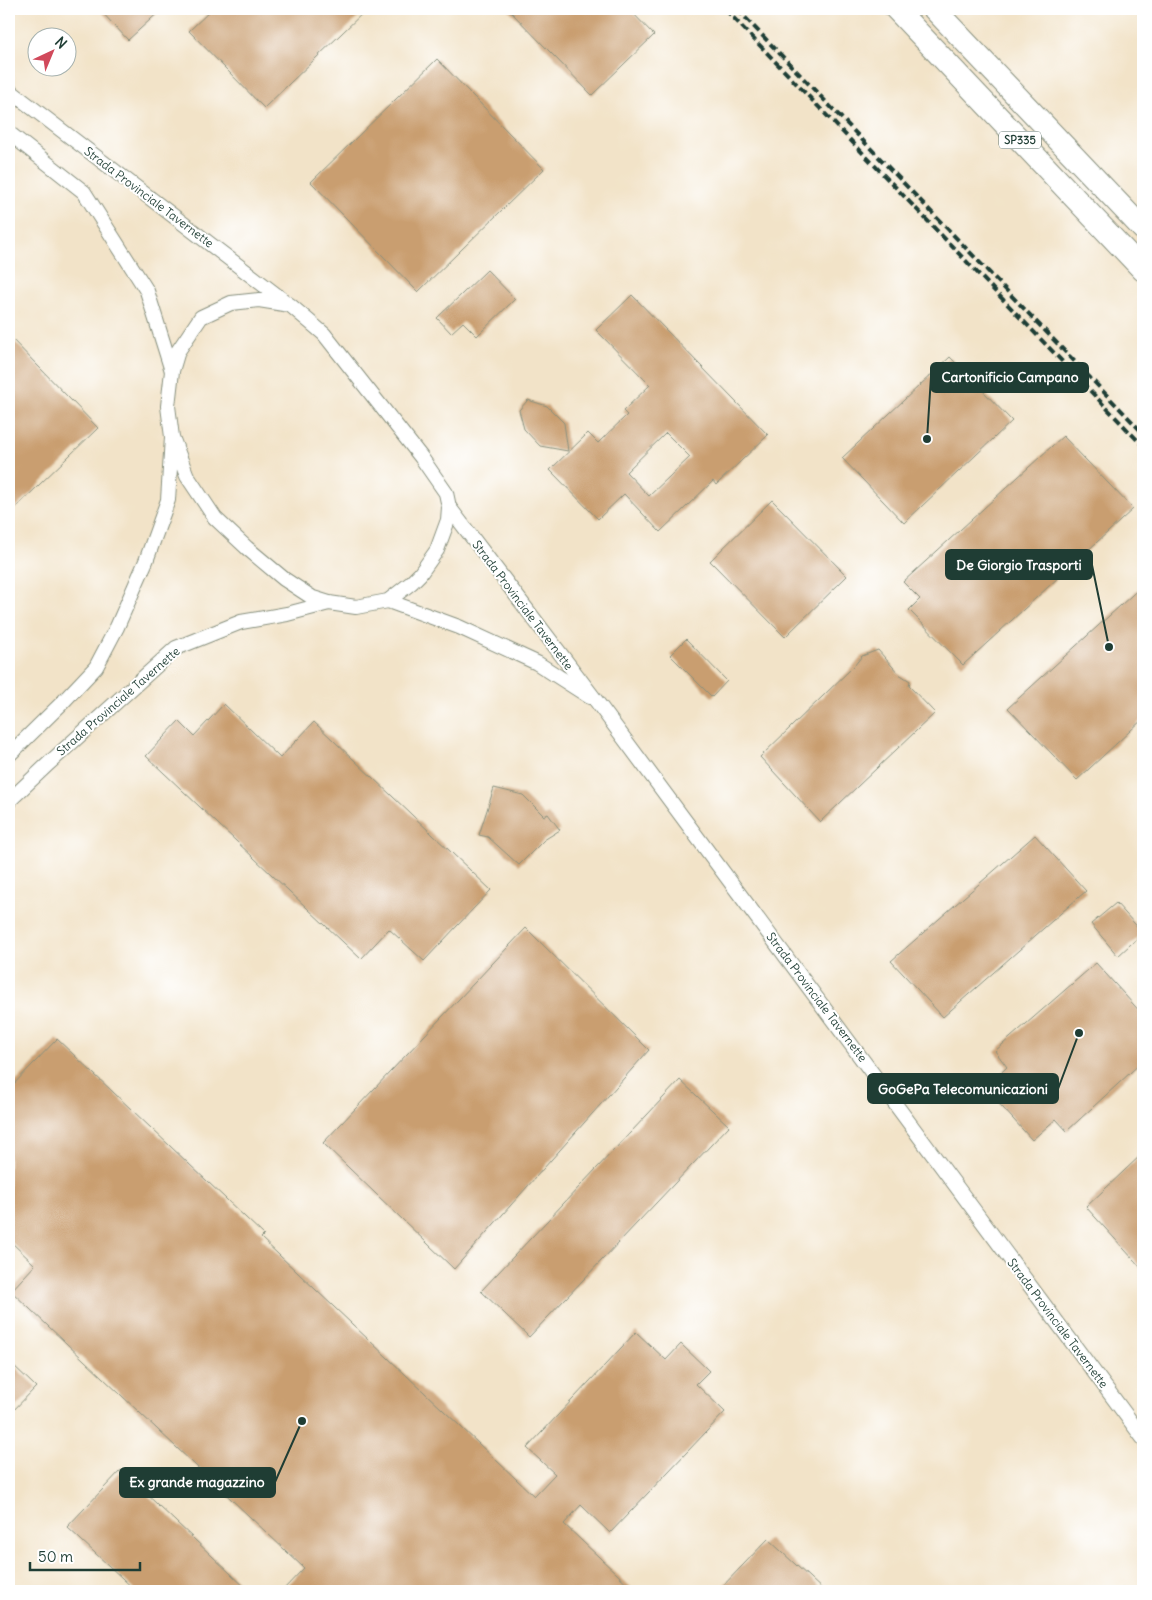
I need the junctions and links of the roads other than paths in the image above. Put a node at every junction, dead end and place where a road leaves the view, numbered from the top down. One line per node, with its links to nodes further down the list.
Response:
1 (896, 9): 6 (highway, SP335)
2 (934, 9): 5 (highway, SP335)
3 (9, 90): 7 (street, Strada Provinciale Tavernette)
4 (9, 133): 8 (street)
5 (1143, 229)
6 (1143, 270)
7 (290, 305): 8 (street); 10 (street, Strada Provinciale Tavernette)
8 (172, 371): 9 (street)
9 (172, 437): 12 (street); 14 (street)
10 (449, 507): 11 (street); 13 (street, Strada Provinciale Tavernette)
11 (388, 602): 12 (street); 13 (street, Strada Provinciale Tavernette)
12 (329, 603): 15 (street, Strada Provinciale Tavernette)
13 (597, 702): 16 (street, Strada Provinciale Tavernette)
14 (9, 755)
15 (9, 801)
16 (1143, 1438)

